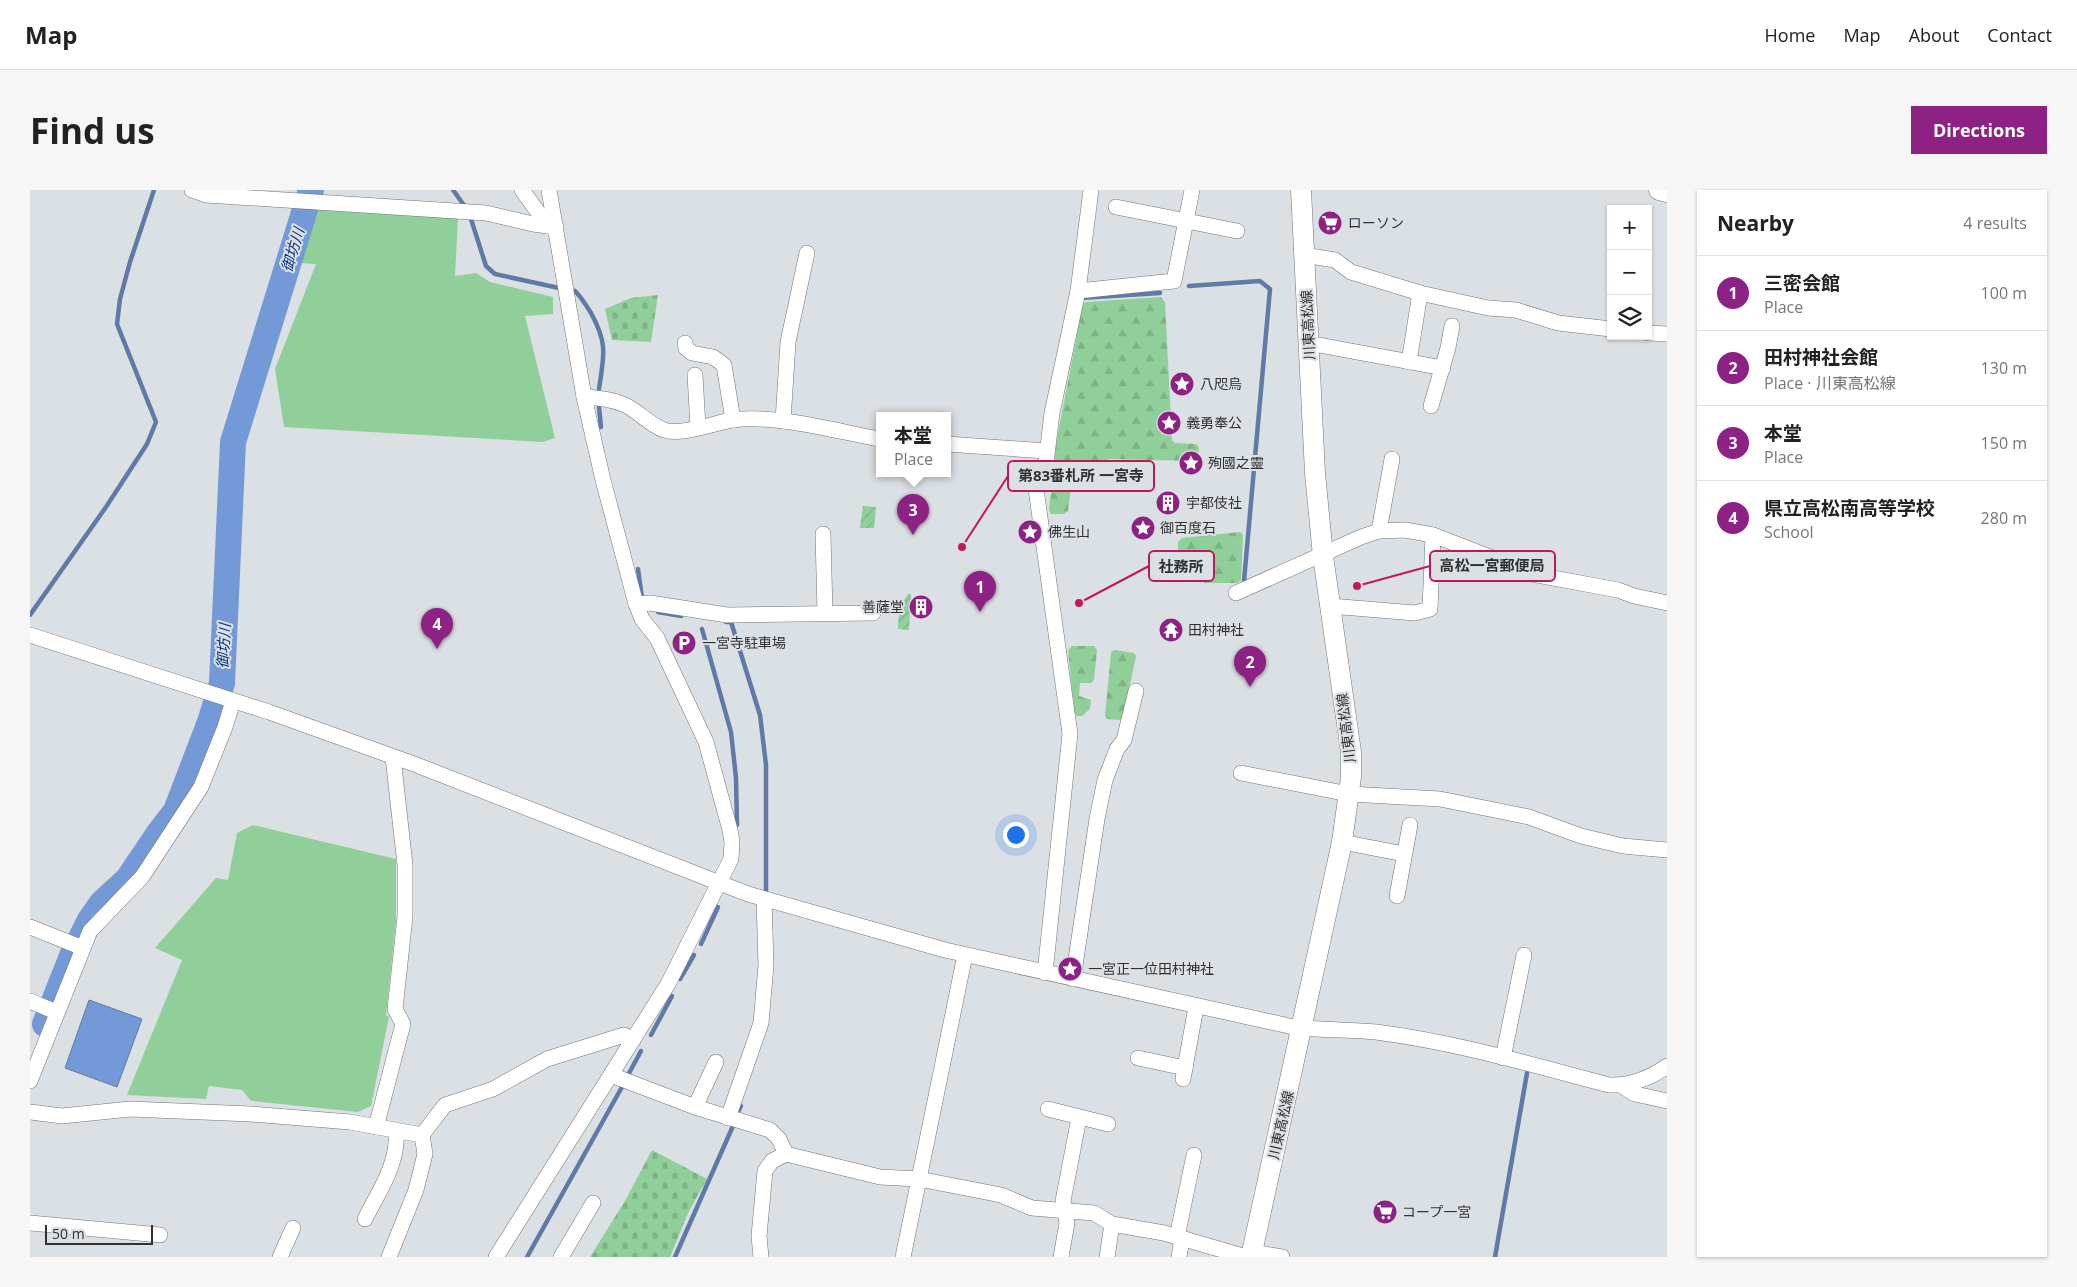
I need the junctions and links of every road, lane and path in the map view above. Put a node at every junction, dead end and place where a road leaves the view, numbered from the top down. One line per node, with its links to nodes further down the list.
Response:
1 (192, 190): 9 (street)
2 (522, 190): 12 (street)
3 (549, 190): 12 (street)
4 (1091, 190): 16 (street)
5 (1192, 190): 11 (street)
6 (1301, 190): 15 (main road, 川東高松線)
7 (1659, 190): 8 (main road)
8 (1667, 192)
9 (241, 194): 12 (street)
10 (1116, 208): 11 (street)
11 (1187, 221): 13 (street); 16 (street)
12 (552, 227): 27 (street)
13 (1237, 231)
14 (806, 253): 30 (street)
15 (1304, 255): 17 (street); 23 (main road, 川東高松線)
16 (1078, 291): 34 (street)
17 (1420, 293): 19 (street); 24 (street)
18 (1452, 326): 25 (street)
19 (1607, 329)
20 (1652, 334): 21 (street)
21 (1667, 334)
22 (685, 343): 29 (street)
23 (1308, 343): 24 (street); 39 (main road, 川東高松線)
24 (1409, 362): 25 (street)
25 (1443, 368): 28 (street)
26 (695, 375): 31 (street)
27 (584, 397): 31 (street); 42 (street)
28 (1431, 406)
29 (733, 420): 30 (street); 31 (street)
30 (783, 421): 32 (street)
31 (698, 427)
32 (876, 438)
33 (951, 444): 34 (street)
34 (1046, 451): 63 (street)
35 (1392, 459): 36 (street)
36 (1378, 531): 38 (street); 39 (street)
37 (823, 534): 44 (street)
38 (1433, 534): 41 (street); 43 (street)
39 (1323, 556): 40 (street); 43 (main road, 川東高松線)
40 (1236, 594)
41 (1667, 603)
42 (636, 604): 44 (street); 56 (street)
43 (1330, 606): 51 (main road, 川東高松線)
44 (825, 613): 45 (street)
45 (873, 613)
46 (30, 635): 48 (street)
47 (1136, 691): 64 (street)
48 (231, 700): 49 (street); 60 (street)
49 (394, 757): 56 (street); 83 (street)
50 (1241, 773): 51 (street)
51 (1349, 794): 53 (main road, 川東高松線); 54 (street)
52 (1410, 826): 55 (street)
53 (1342, 842): 55 (street); 67 (main road, 川東高松線)
54 (1667, 850)
55 (1404, 854): 57 (street)
56 (720, 882): 58 (street); 68 (street)
57 (1397, 896)
58 (764, 898): 61 (street); 80 (street)
59 (30, 926): 60 (street)
60 (82, 948): 66 (street)
61 (965, 954): 63 (street); 88 (street)
62 (1524, 954): 70 (street)
63 (1045, 973): 64 (street)
64 (1073, 979): 65 (street)
65 (1196, 1007): 67 (street); 69 (street)
66 (46, 1008): 74 (street)
67 (1302, 1029): 70 (street); 98 (main road, 川東高松線)
68 (633, 1040): 73 (street); 85 (street)
69 (1138, 1058)
70 (1503, 1058): 75 (street)
71 (716, 1062): 77 (street)
72 (1667, 1066): 75 (street)
73 (610, 1075): 77 (street); 97 (street)
74 (30, 1081)
75 (1622, 1086): 76 (street)
76 (1667, 1102)
77 (695, 1107): 80 (street)
78 (1048, 1110): 81 (street)
79 (30, 1112): 83 (street)
80 (728, 1118): 86 (street)
81 (1079, 1118): 82 (street); 90 (street)
82 (1108, 1124)
83 (376, 1127): 84 (street)
84 (396, 1131): 85 (street); 91 (street)
85 (422, 1135): 100 (street)
86 (786, 1154): 88 (street); 102 (street)
87 (1194, 1155): 96 (street)
88 (919, 1179): 90 (street); 103 (street)
89 (593, 1203): 101 (street)
90 (1065, 1211): 93 (street); 104 (street)
91 (365, 1219)
92 (30, 1223): 95 (street)
93 (1112, 1224): 96 (street); 105 (street)
94 (293, 1228): 99 (street)
95 (160, 1235)
96 (1180, 1238): 98 (street); 106 (street)
97 (502, 1255)
98 (1250, 1255): 107 (street)
99 (280, 1257)
100 (389, 1257)
101 (561, 1257)
102 (761, 1257)
103 (903, 1257)
104 (1062, 1257)
105 (1107, 1257)
106 (1179, 1257)
107 (1282, 1257)

